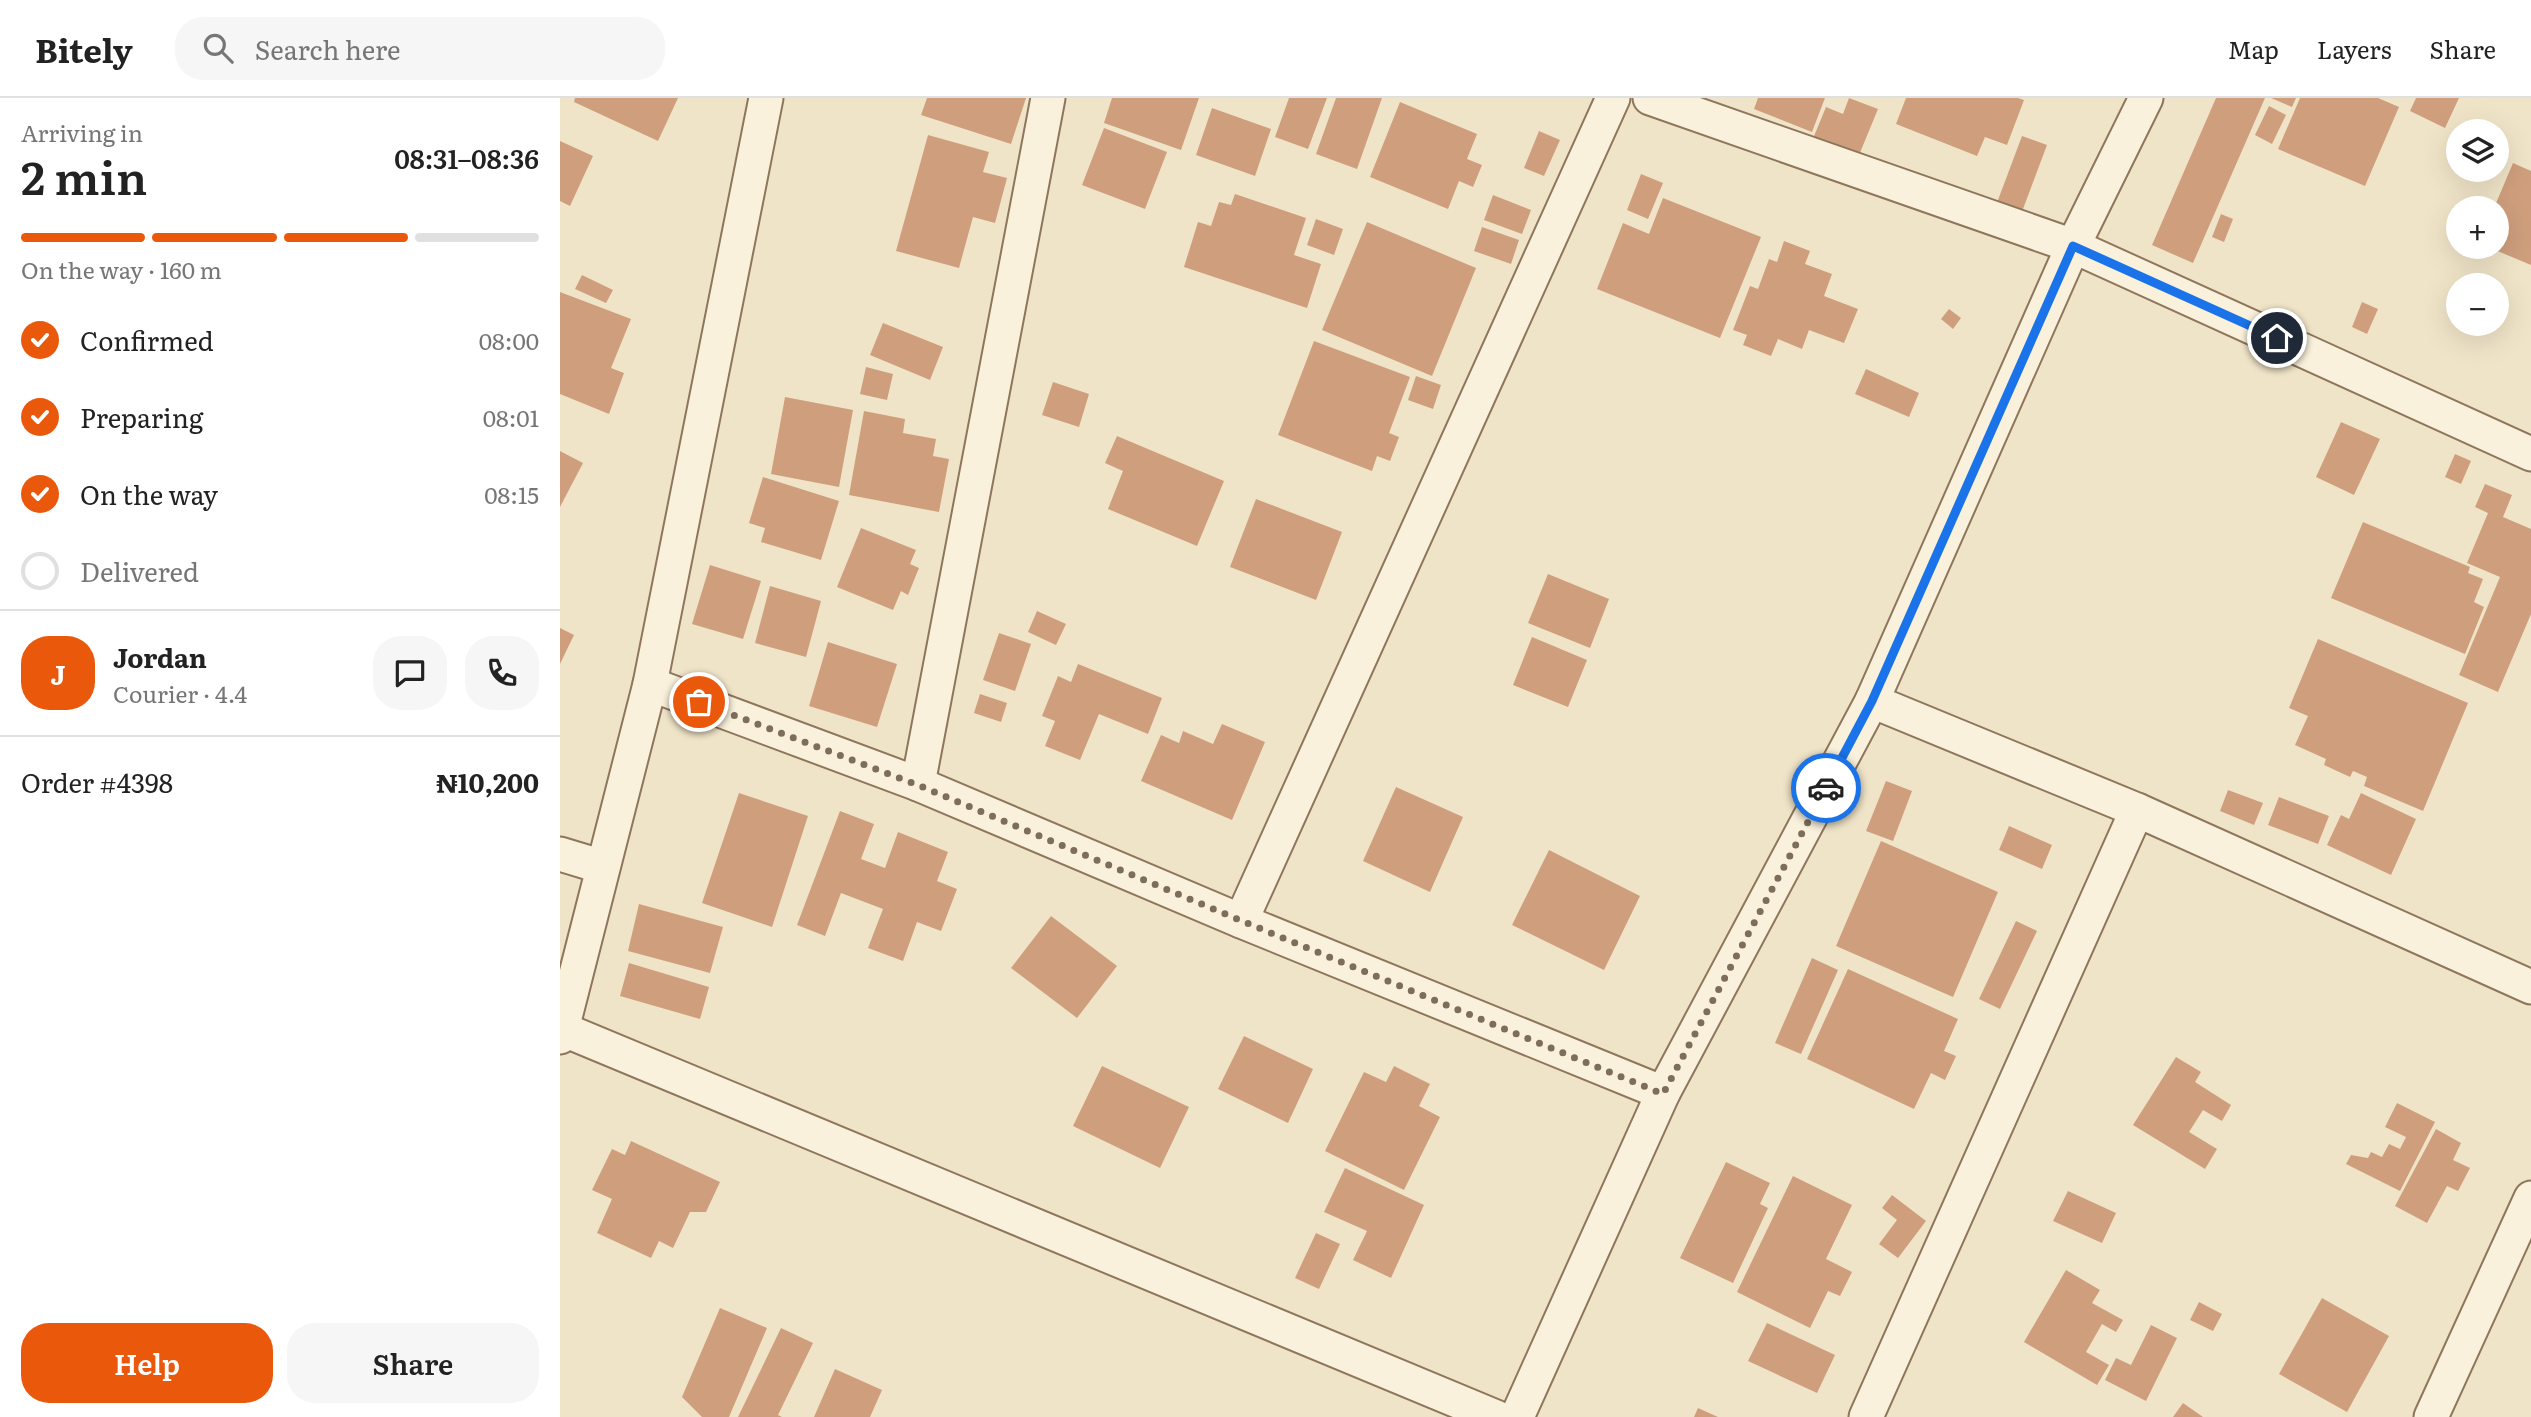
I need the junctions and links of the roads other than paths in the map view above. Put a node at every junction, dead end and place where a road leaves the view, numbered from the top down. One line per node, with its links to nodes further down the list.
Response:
1 (766, 98): 8 (street)
2 (1048, 98): 10 (street)
3 (1613, 98): 14 (street)
4 (1650, 98): 6 (street)
5 (2146, 98): 6 (street)
6 (2073, 246): 7 (street); 9 (street)
7 (2531, 453)
8 (650, 684): 10 (street); 13 (street)
9 (1872, 701): 11 (street); 17 (street)
10 (918, 785): 14 (street)
11 (2137, 810): 15 (street); 21 (street)
12 (560, 854): 13 (street)
13 (603, 867): 16 (street)
14 (1241, 921): 17 (street)
15 (2531, 987)
16 (561, 1033): 19 (street)
17 (1663, 1094): 20 (street)
18 (2531, 1198): 22 (street)
19 (1496, 1417)
20 (1517, 1417)
21 (1866, 1417)
22 (2431, 1417)

